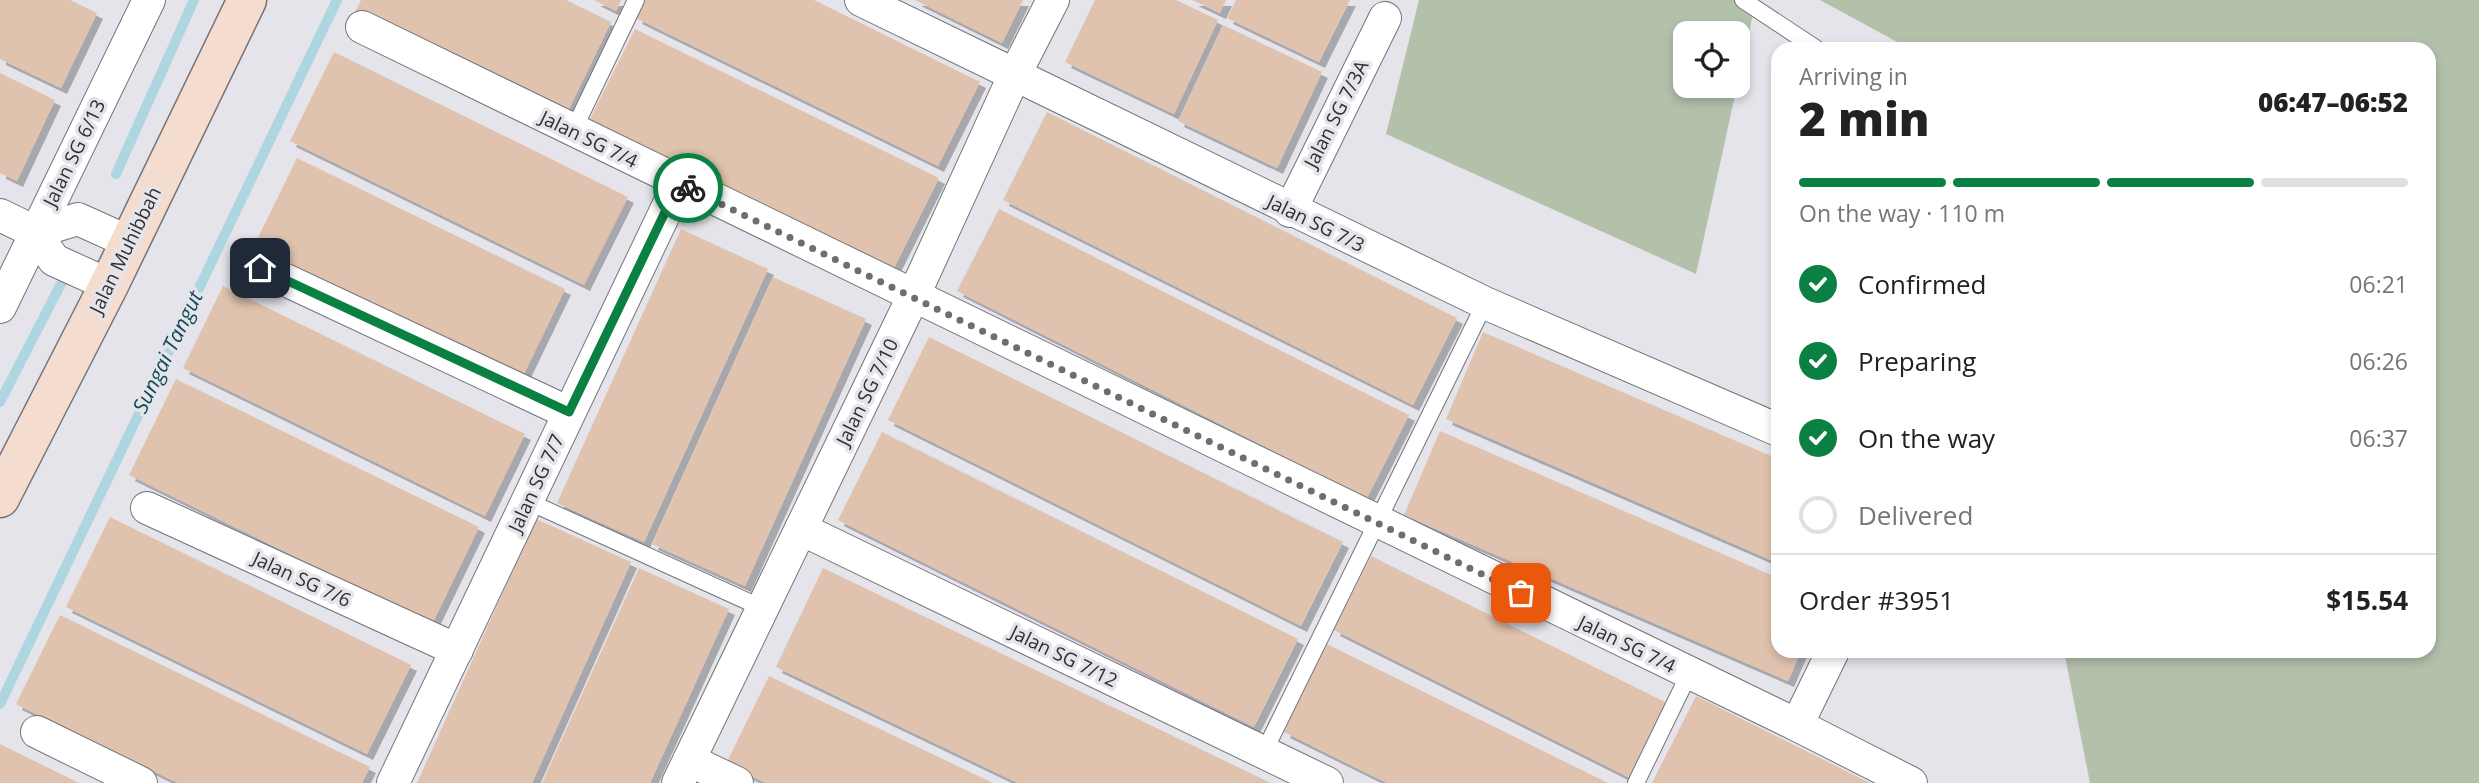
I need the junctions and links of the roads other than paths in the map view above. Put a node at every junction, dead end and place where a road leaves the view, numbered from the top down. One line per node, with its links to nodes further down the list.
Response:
1 (149, 0): 15 (street, Jalan SG 6/13)
2 (247, 0): 16 (street, Jalan Muhibbah)
3 (636, 0): 11 (lane)
4 (861, 0): 10 (street, Jalan SG 7/3)
5 (1052, 0): 10 (street, Jalan SG 7/10)
6 (1743, 0): 9 (lane)
7 (1385, 18): 13 (street, Jalan SG 7/3A)
8 (362, 27): 11 (street, Jalan SG 7/4)
9 (1806, 42)
10 (1015, 74): 13 (street, Jalan SG 7/3); 19 (street, Jalan SG 7/10)
11 (573, 131): 12 (street, Jalan SG 7/4)
12 (679, 183): 19 (street, Jalan SG 7/4); 22 (street, Jalan SG 7/7)
13 (1290, 211): 20 (street, Jalan SG 7/3)
14 (0, 215): 15 (street)
15 (35, 232): 16 (street); 18 (street); 21 (street, Jalan SG 6/13)
16 (129, 242): 18 (street, Jalan Muhibbah)
17 (260, 268): 22 (street)
18 (109, 285): 24 (street, Jalan Muhibbah)
19 (913, 297): 27 (street, Jalan SG 7/4); 28 (street, Jalan SG 7/10)
20 (1485, 303): 23 (street, Jalan SG 7/3); 27 (lane)
21 (0, 307)
22 (569, 412): 25 (street, Jalan SG 7/7)
23 (1771, 427)
24 (0, 498)
25 (527, 501): 29 (lane); 30 (street, Jalan SG 7/7)
26 (147, 508): 30 (street, Jalan SG 7/6)
27 (1378, 523): 32 (street, Jalan SG 7/4); 35 (lane)
28 (802, 529): 29 (street, Jalan SG 7/10); 35 (street, Jalan SG 7/12)
29 (762, 608): 36 (street, Jalan SG 7/10)
30 (457, 650): 38 (street, Jalan SG 7/7)
31 (1830, 658): 33 (street)
32 (1689, 674): 33 (street, Jalan SG 7/4); 41 (lane)
33 (1797, 725): 42 (street, Jalan SG 7/4)
34 (37, 732): 37 (street)
35 (1264, 752): 40 (street, Jalan SG 7/12)
36 (684, 771): 39 (street)
37 (141, 783)
38 (393, 783)
39 (737, 783)
40 (1327, 783)
41 (1636, 783)
42 (1911, 783)

